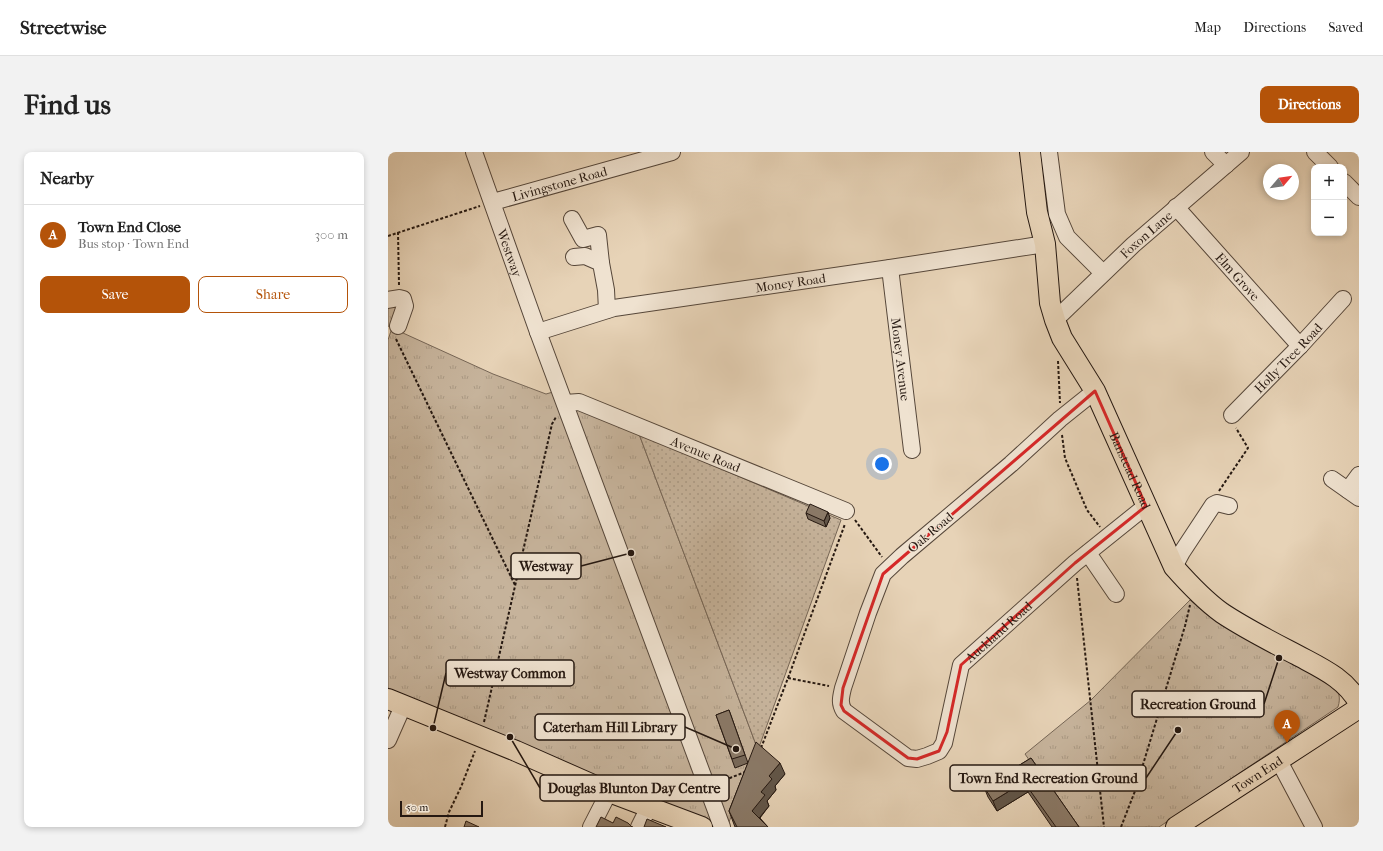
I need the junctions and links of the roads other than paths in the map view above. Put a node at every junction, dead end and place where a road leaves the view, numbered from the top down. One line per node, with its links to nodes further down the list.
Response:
1 (474, 152): 12 (street, Westway)
2 (672, 152): 12 (street, Livingstone Road)
3 (1030, 152): 15 (main road, Banstead Road)
4 (1049, 152): 19 (street)
5 (1213, 152): 9 (street)
6 (1241, 152): 9 (street, Foxon Lane)
7 (1315, 152): 8 (street)
8 (1327, 164)
9 (1226, 165): 13 (street, Foxon Lane)
10 (1347, 185): 11 (street)
11 (1359, 197)
12 (493, 202): 25 (street, Westway)
13 (1176, 207): 19 (street, Foxon Lane); 26 (street, Elm Grove)
14 (572, 219): 17 (street)
15 (1045, 244): 18 (street, Money Road); 23 (main road, Banstead Road)
16 (574, 257): 17 (street)
17 (601, 263): 22 (street)
18 (890, 268): 22 (street, Money Road); 30 (street, Money Avenue)
19 (1103, 274): 23 (street, Foxon Lane)
20 (400, 298): 24 (street)
21 (1344, 299): 26 (street, Holly Tree Road)
22 (607, 310): 25 (street, Money Road)
23 (1055, 320): 27 (main road, Banstead Road)
24 (397, 332)
25 (538, 332): 28 (street, Westway)
26 (1300, 346): 29 (street, Holly Tree Road)
27 (1096, 391): 34 (main road, Banstead Road); 43 (street, Oak Road)
28 (565, 403): 36 (street, Avenue Road); 51 (street, Westway)
29 (1232, 414)
30 (912, 450)
31 (1359, 475): 33 (street)
32 (1332, 479): 33 (street)
33 (1354, 494)
34 (1146, 506): 37 (street, Auckland Road); 38 (main road, Banstead Road)
35 (1229, 506): 38 (street)
36 (848, 512)
37 (1088, 552): 39 (street); 43 (street, Auckland Road)
38 (1174, 567): 41 (main road, Banstead Road)
39 (1116, 594)
40 (396, 702): 44 (street); 46 (main road)
41 (1359, 703)
42 (1359, 708): 45 (main road, Town End)
43 (852, 717)
44 (388, 740)
45 (1278, 760): 52 (main road, Town End); 53 (street)
46 (609, 792): 47 (main road); 48 (street)
47 (649, 807): 49 (street); 50 (main road)
48 (592, 827)
49 (639, 827)
50 (702, 827)
51 (722, 827)
52 (1176, 827)
53 (1314, 827)

